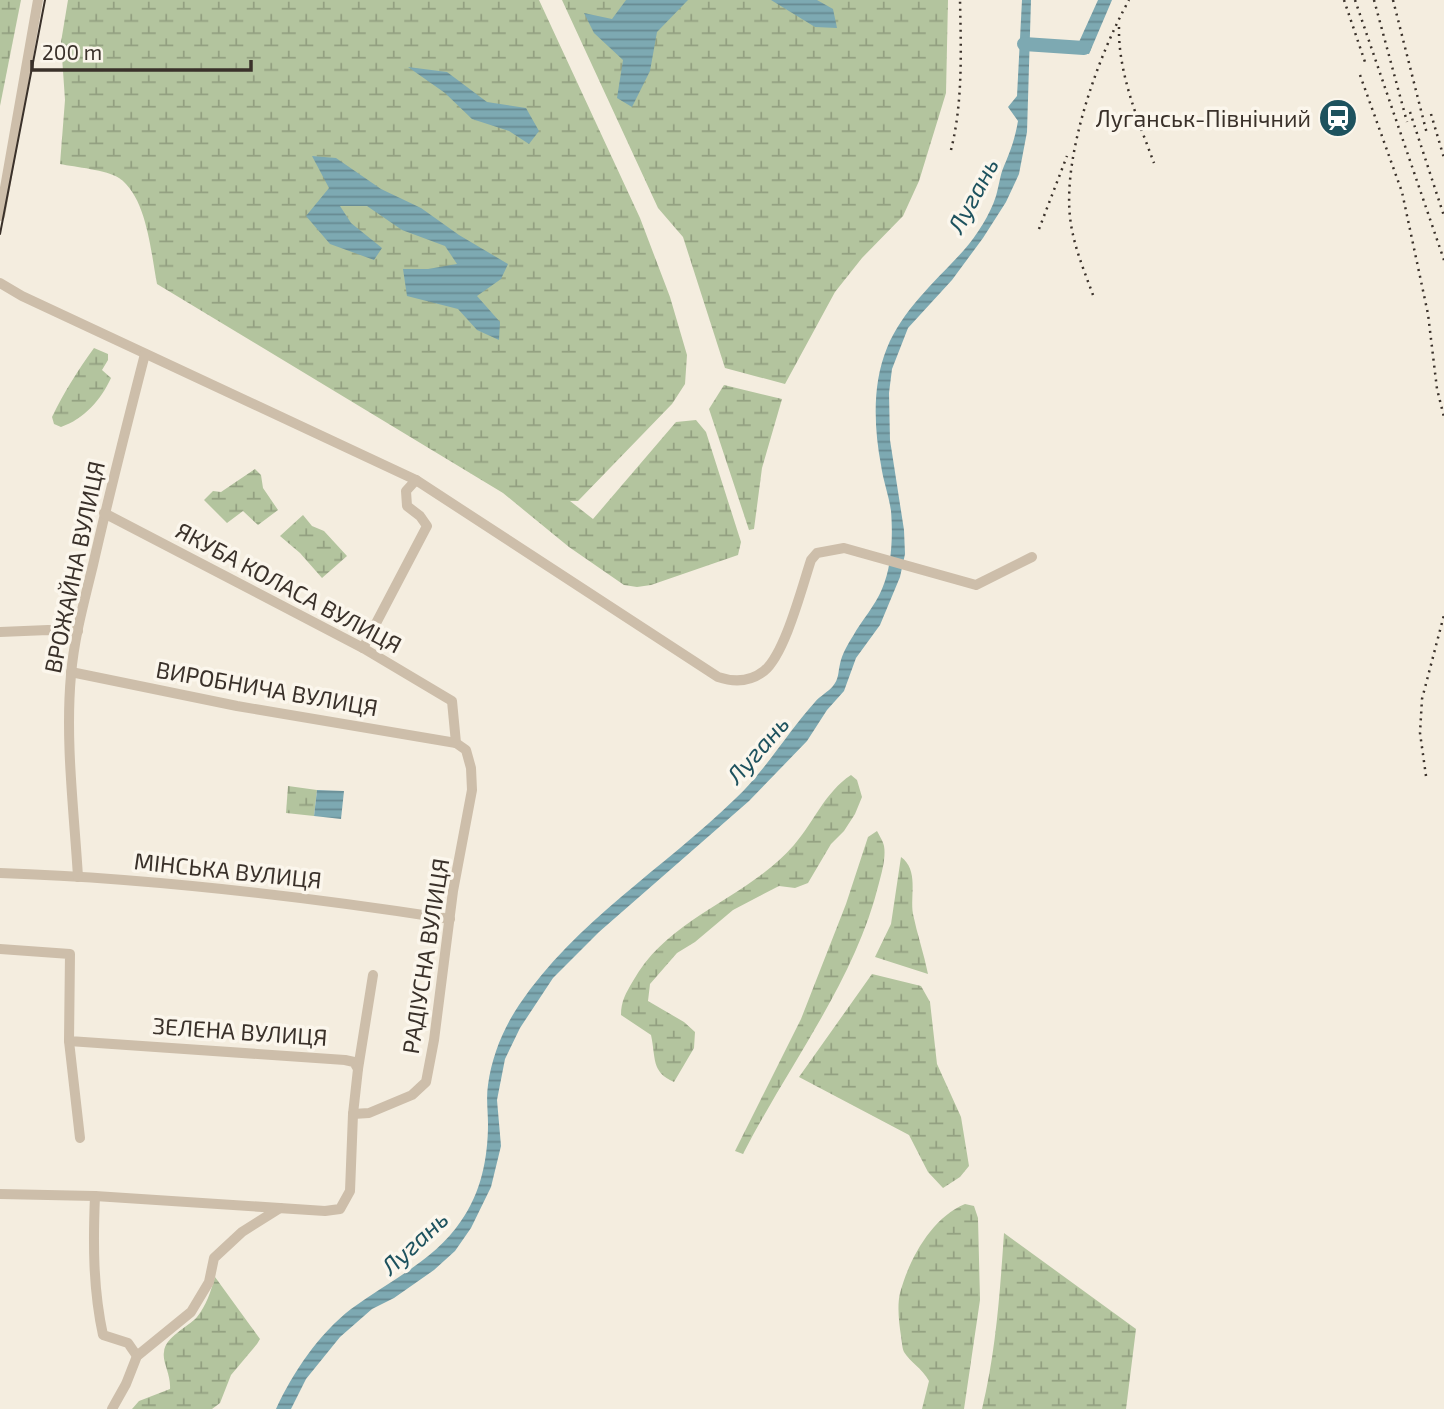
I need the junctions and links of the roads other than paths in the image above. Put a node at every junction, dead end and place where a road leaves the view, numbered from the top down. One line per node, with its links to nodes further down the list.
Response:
1 (38, 0): 2 (street)
2 (0, 216)
3 (0, 284): 4 (street)
4 (145, 354): 5 (street); 6 (street, ВРОЖАЙНА ВУЛИЦЯ)
5 (416, 480): 7 (street); 10 (street)
6 (104, 513): 8 (street, ВРОЖАЙНА ВУЛИЦЯ); 10 (street, ЯКУБА КОЛАСА ВУЛИЦЯ)
7 (1032, 556)
8 (78, 631): 9 (street); 11 (street, ВРОЖАЙНА ВУЛИЦЯ)
9 (0, 632)
10 (363, 648): 12 (street, ЯКУБА КОЛАСА ВУЛИЦЯ)
11 (71, 672): 13 (street, ВИРОБНИЧА ВУЛИЦЯ); 15 (street, ВРОЖАЙНА ВУЛИЦЯ)
12 (452, 701): 13 (street, РАДІУСНА ВУЛИЦЯ)
13 (456, 743): 16 (street, РАДІУСНА ВУЛИЦЯ)
14 (0, 873): 15 (street, МІНСЬКА ВУЛИЦЯ)
15 (78, 877): 16 (street, МІНСЬКА ВУЛИЦЯ)
16 (450, 919): 21 (street, РАДІУСНА ВУЛИЦЯ)
17 (0, 949): 19 (street)
18 (373, 975): 20 (street)
19 (69, 1041): 20 (street, ЗЕЛЕНА ВУЛИЦЯ); 22 (street)
20 (358, 1069): 21 (street)
21 (353, 1114): 25 (street)
22 (80, 1138)
23 (0, 1194): 24 (street)
24 (95, 1196): 25 (street); 26 (street)
25 (280, 1208): 26 (street)
26 (137, 1356): 27 (street)
27 (112, 1409)

